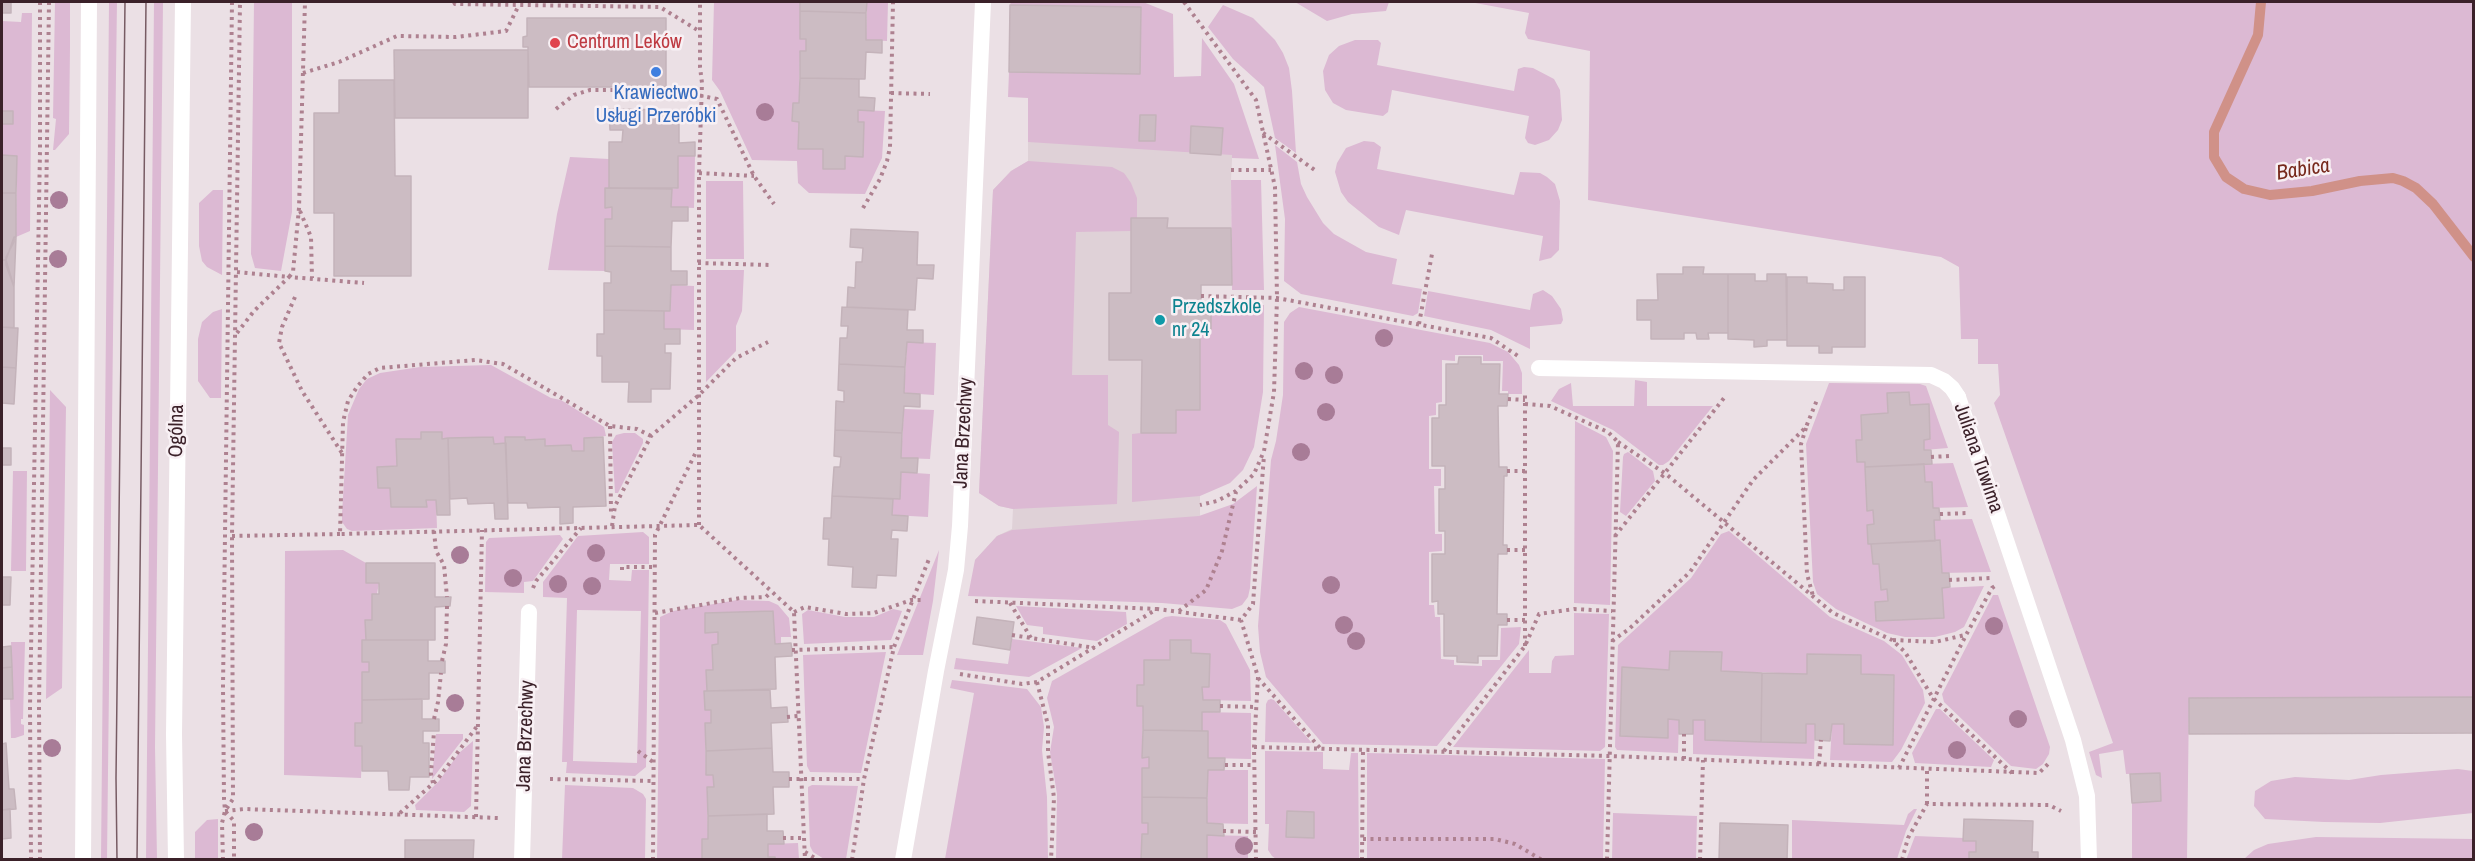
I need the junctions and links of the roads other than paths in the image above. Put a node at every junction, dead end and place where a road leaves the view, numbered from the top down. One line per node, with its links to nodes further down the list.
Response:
1 (89, 2): 6 (street)
2 (183, 2): 7 (street, Ogólna)
3 (984, 2): 9 (street, Jana Brzechwy)
4 (1532, 364): 10 (street, Juliana Tuwima)
5 (529, 612): 8 (street, Jana Brzechwy)
6 (82, 860)
7 (176, 860)
8 (522, 860)
9 (903, 860)
10 (2089, 860)

